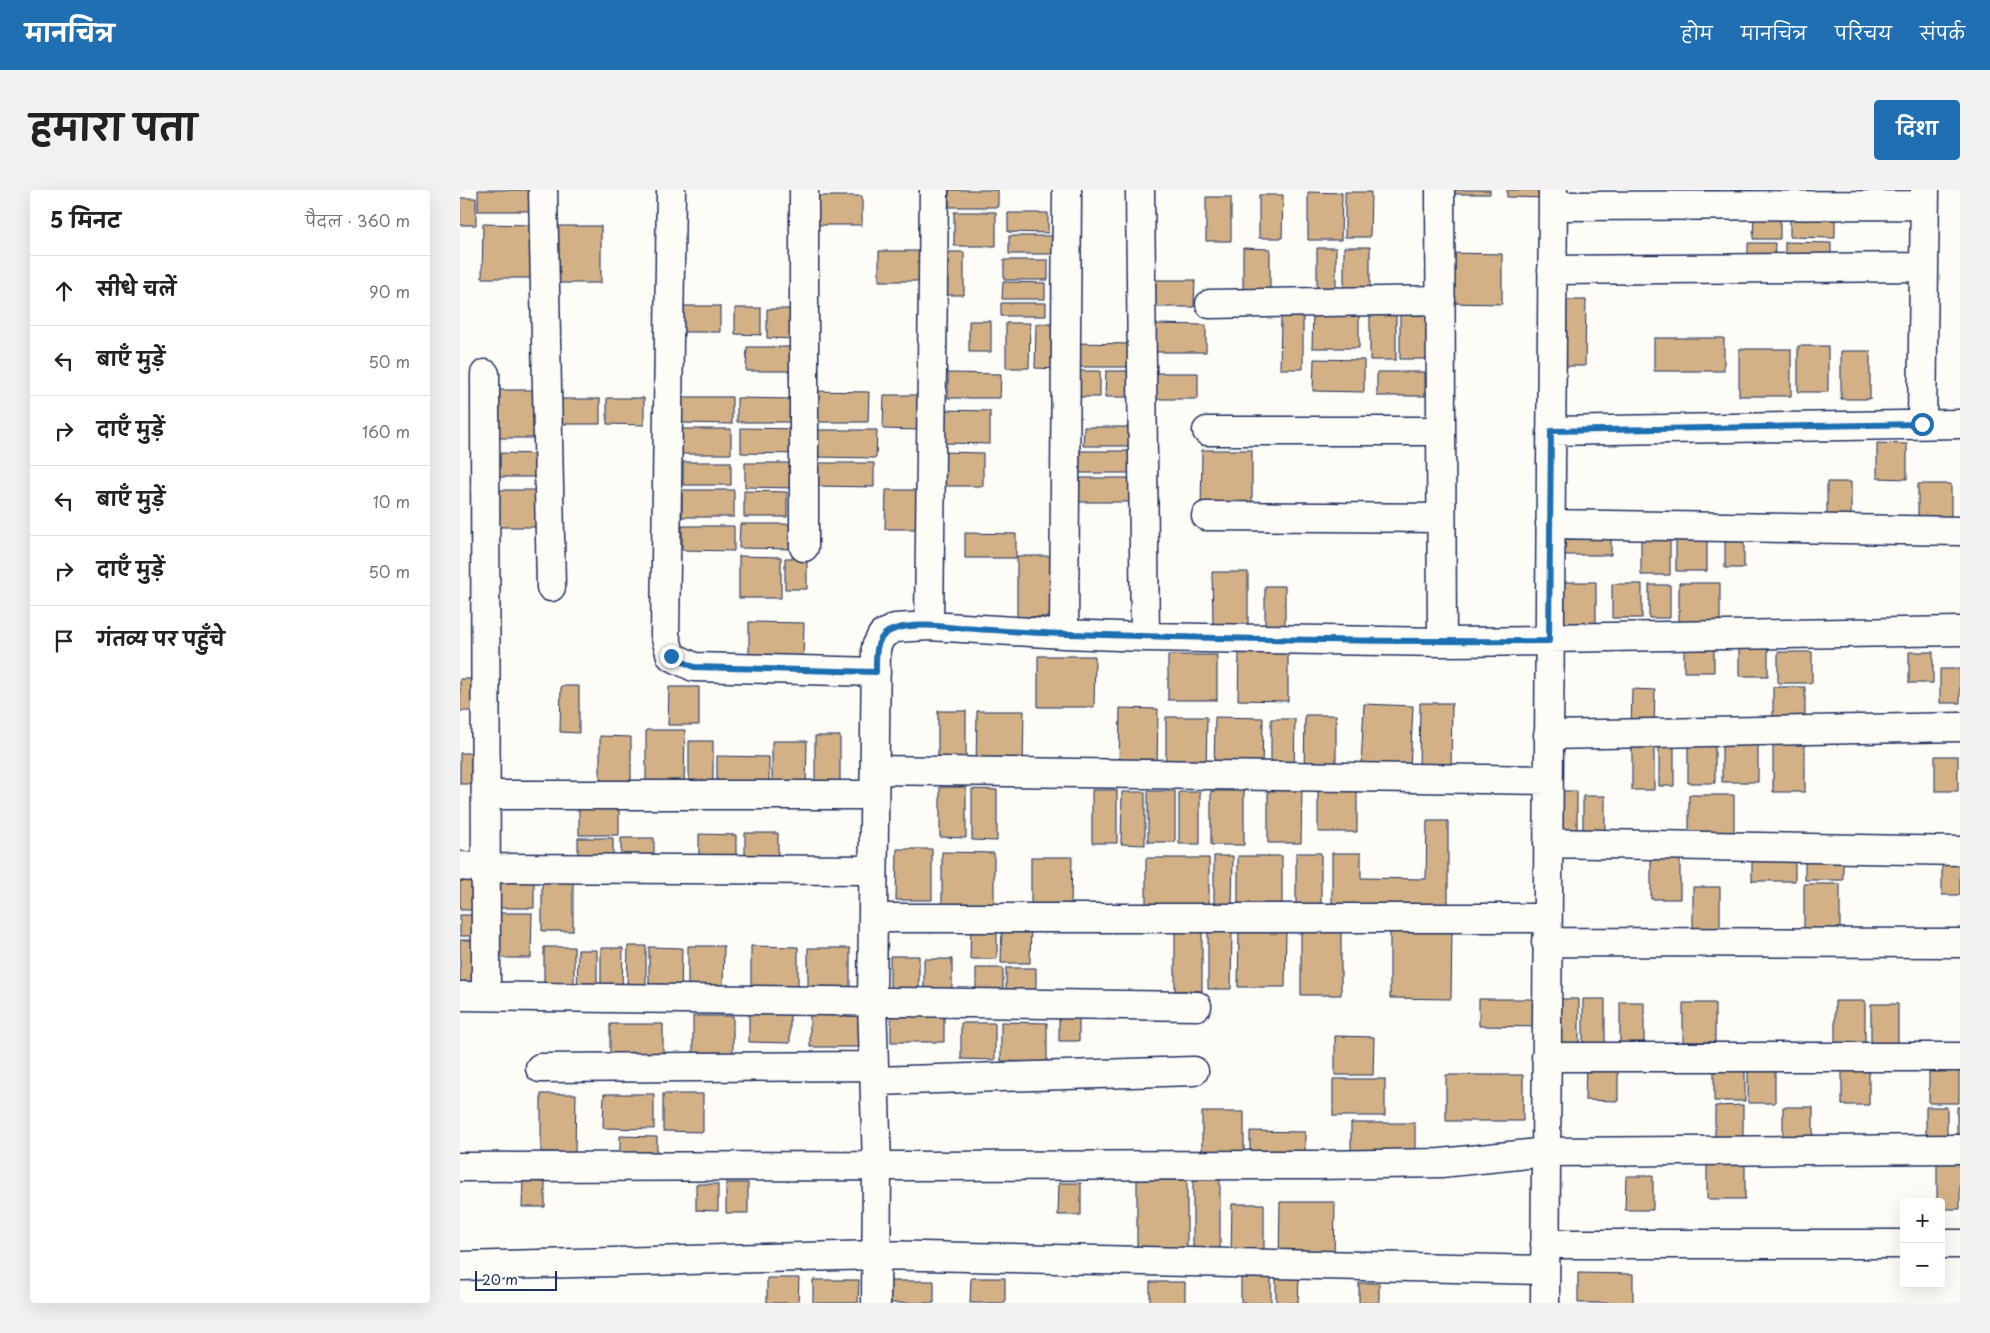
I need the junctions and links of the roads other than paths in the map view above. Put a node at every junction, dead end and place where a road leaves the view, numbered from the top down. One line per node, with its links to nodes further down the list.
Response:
1 (543, 190): 25 (street)
2 (671, 190): 32 (street)
3 (804, 190): 24 (street)
4 (934, 190): 26 (street)
5 (1067, 190): 28 (street)
6 (1140, 190): 29 (street)
7 (1440, 190): 12 (street)
8 (1553, 198): 9 (street); 11 (street)
9 (1924, 198): 10 (street)
10 (1924, 266): 11 (street); 15 (street)
11 (1552, 270): 19 (street)
12 (1441, 300): 13 (street); 18 (street)
13 (1210, 304)
14 (485, 374): 37 (street)
15 (1922, 424): 16 (street); 19 (street)
16 (1960, 424)
17 (1207, 431): 18 (street)
18 (1441, 431): 21 (street)
19 (1551, 431): 22 (street)
20 (1206, 516): 21 (street)
21 (1441, 518): 31 (street)
22 (1550, 524): 23 (street); 30 (street)
23 (1960, 531)
24 (804, 547)
25 (551, 587)
26 (930, 626): 28 (street); 32 (street)
27 (1960, 631): 30 (street)
28 (1064, 634): 29 (street)
29 (1145, 637): 31 (street)
30 (1549, 639): 31 (street); 34 (street)
31 (1442, 642)
32 (876, 672): 36 (street)
33 (1960, 727): 34 (street)
34 (1548, 735): 35 (street)
35 (1548, 780): 36 (street); 38 (street)
36 (874, 783): 37 (street); 41 (street)
37 (486, 795): 40 (street)
38 (1548, 842): 39 (street); 43 (street)
39 (1960, 851)
40 (473, 867): 41 (street); 45 (street)
41 (873, 870): 42 (street)
42 (873, 918): 43 (street); 46 (street)
43 (1547, 930): 44 (street); 49 (street)
44 (1960, 943)
45 (473, 996): 46 (street)
46 (872, 1000): 47 (street); 52 (street)
47 (1197, 1006)
48 (1960, 1056): 49 (street)
49 (1546, 1057): 54 (street)
50 (540, 1068): 52 (street)
51 (1194, 1071): 52 (street)
52 (874, 1074): 55 (street)
53 (1960, 1149): 54 (street)
54 (1547, 1152): 55 (street); 61 (street)
55 (877, 1166): 56 (street); 60 (street)
56 (460, 1167)
57 (1900, 1244): 61 (street)
58 (1945, 1244): 59 (street)
59 (1960, 1244)
60 (877, 1255): 61 (street); 62 (street); 63 (street)
61 (1545, 1257): 64 (street)
62 (462, 1266)
63 (876, 1303)
64 (1545, 1303)

